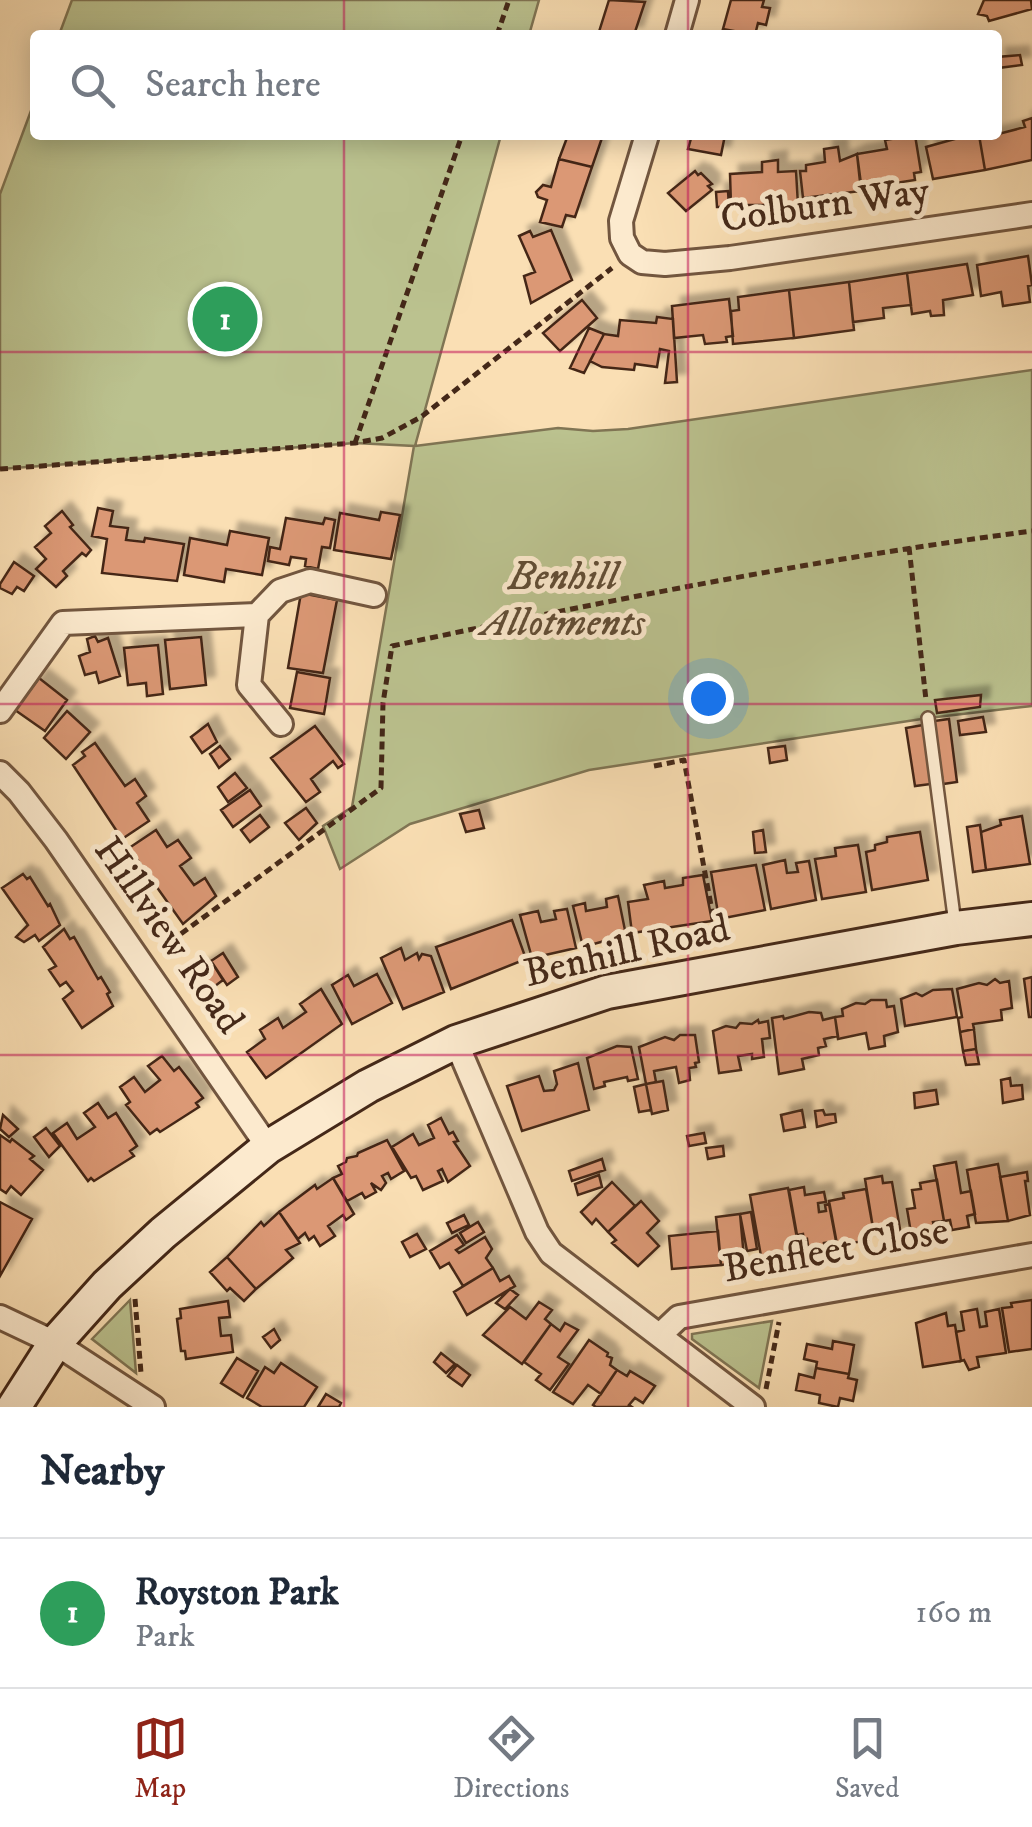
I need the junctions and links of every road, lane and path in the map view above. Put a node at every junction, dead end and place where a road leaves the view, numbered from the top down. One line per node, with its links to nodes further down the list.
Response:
1 (509, 0): 3 (path)
2 (688, 0): 4 (street)
3 (498, 30)
4 (679, 30)
5 (460, 140): 9 (path)
6 (645, 140): 8 (street)
7 (1032, 214): 8 (street, Colburn Way)
8 (630, 254): 9 (path)
9 (355, 444): 10 (path)
10 (0, 470)
11 (1032, 531): 12 (path)
12 (910, 547): 16 (path); 22 (path)
13 (374, 595): 14 (street)
14 (257, 615): 15 (street); 17 (street)
15 (0, 711)
16 (928, 718): 21 (lane)
17 (281, 724)
18 (654, 766): 23 (path)
19 (0, 773): 22 (street, Hillview Road)
20 (1032, 920): 21 (street, Benhill Road)
21 (956, 928): 23 (street, Benhill Road)
22 (142, 962): 25 (street, Hillview Road)
23 (723, 971): 24 (street, Benhill Road)
24 (456, 1042): 25 (street, Benhill Road); 30 (street)
25 (268, 1147): 27 (street, Benhill Road)
26 (1032, 1255): 28 (street, Benfleet Close)
27 (132, 1262): 31 (street, Benhill Road); 33 (path)
28 (784, 1299): 30 (street, Benfleet Close); 32 (path)
29 (0, 1317): 31 (street)
30 (660, 1335): 32 (street)
31 (55, 1343): 33 (street); 34 (street, Benhill Road)
32 (760, 1398)
33 (148, 1404)
34 (14, 1407)

